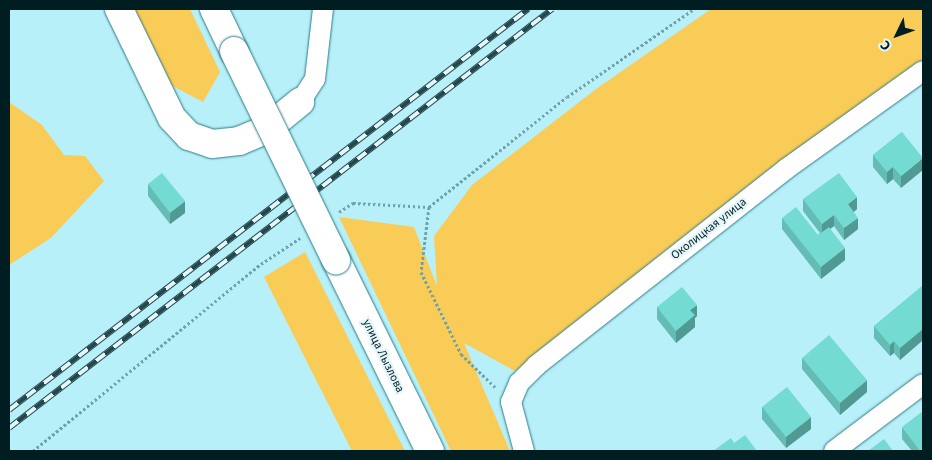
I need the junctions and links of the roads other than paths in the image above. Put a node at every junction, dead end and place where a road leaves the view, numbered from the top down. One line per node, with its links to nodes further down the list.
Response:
1 (119, 9): 5 (main road)
2 (214, 9): 7 (main road, улица Лызлова, bridge)
3 (323, 9): 5 (street)
4 (923, 71): 8 (street, Околицкая улица)
5 (300, 102)
6 (923, 384): 9 (street)
7 (430, 451)
8 (524, 451)
9 (834, 451)

